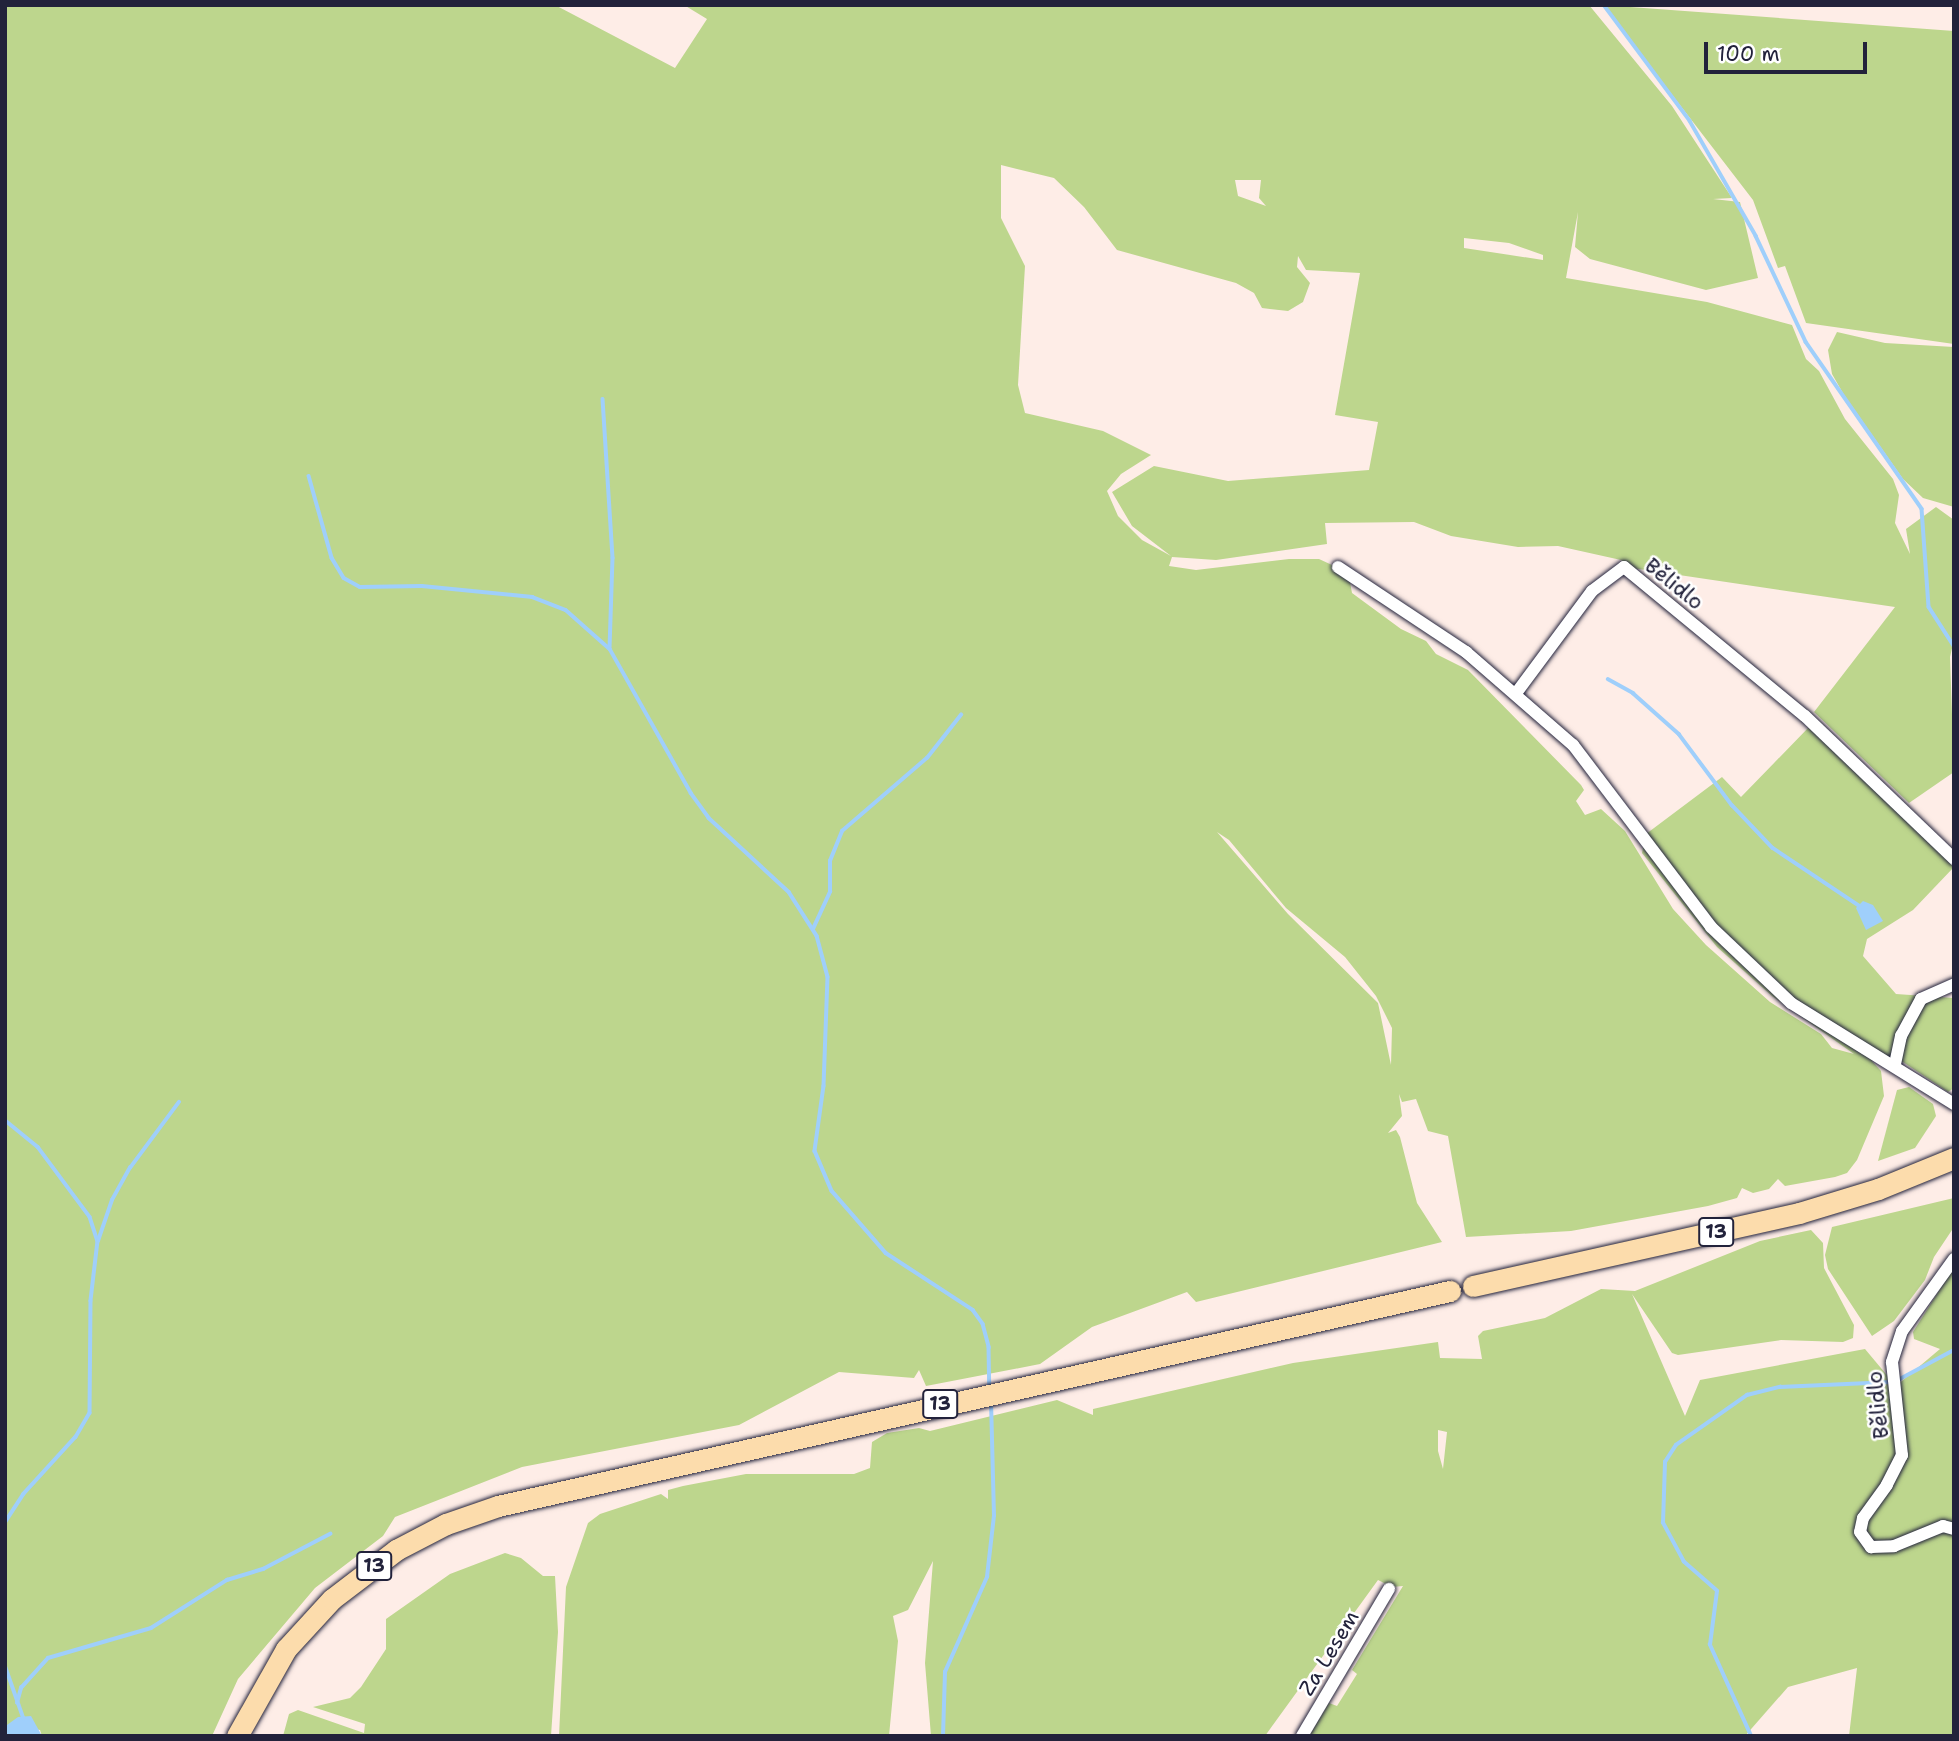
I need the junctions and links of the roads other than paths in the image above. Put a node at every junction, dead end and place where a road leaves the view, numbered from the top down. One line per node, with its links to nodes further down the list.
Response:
1 (1338, 567): 2 (street)
2 (1517, 692): 3 (street, Bělidlo); 5 (street)
3 (1954, 859)
4 (1954, 984): 5 (street)
5 (1895, 1064): 6 (street)
6 (1954, 1104)
7 (1954, 1158): 9 (main road, 13)
8 (1954, 1259): 11 (street, Bělidlo)
9 (1473, 1286)
10 (1450, 1291): 13 (main road, 13)
11 (1954, 1529)
12 (1389, 1589): 14 (street, Za Lesem)
13 (237, 1736)
14 (1302, 1736)

